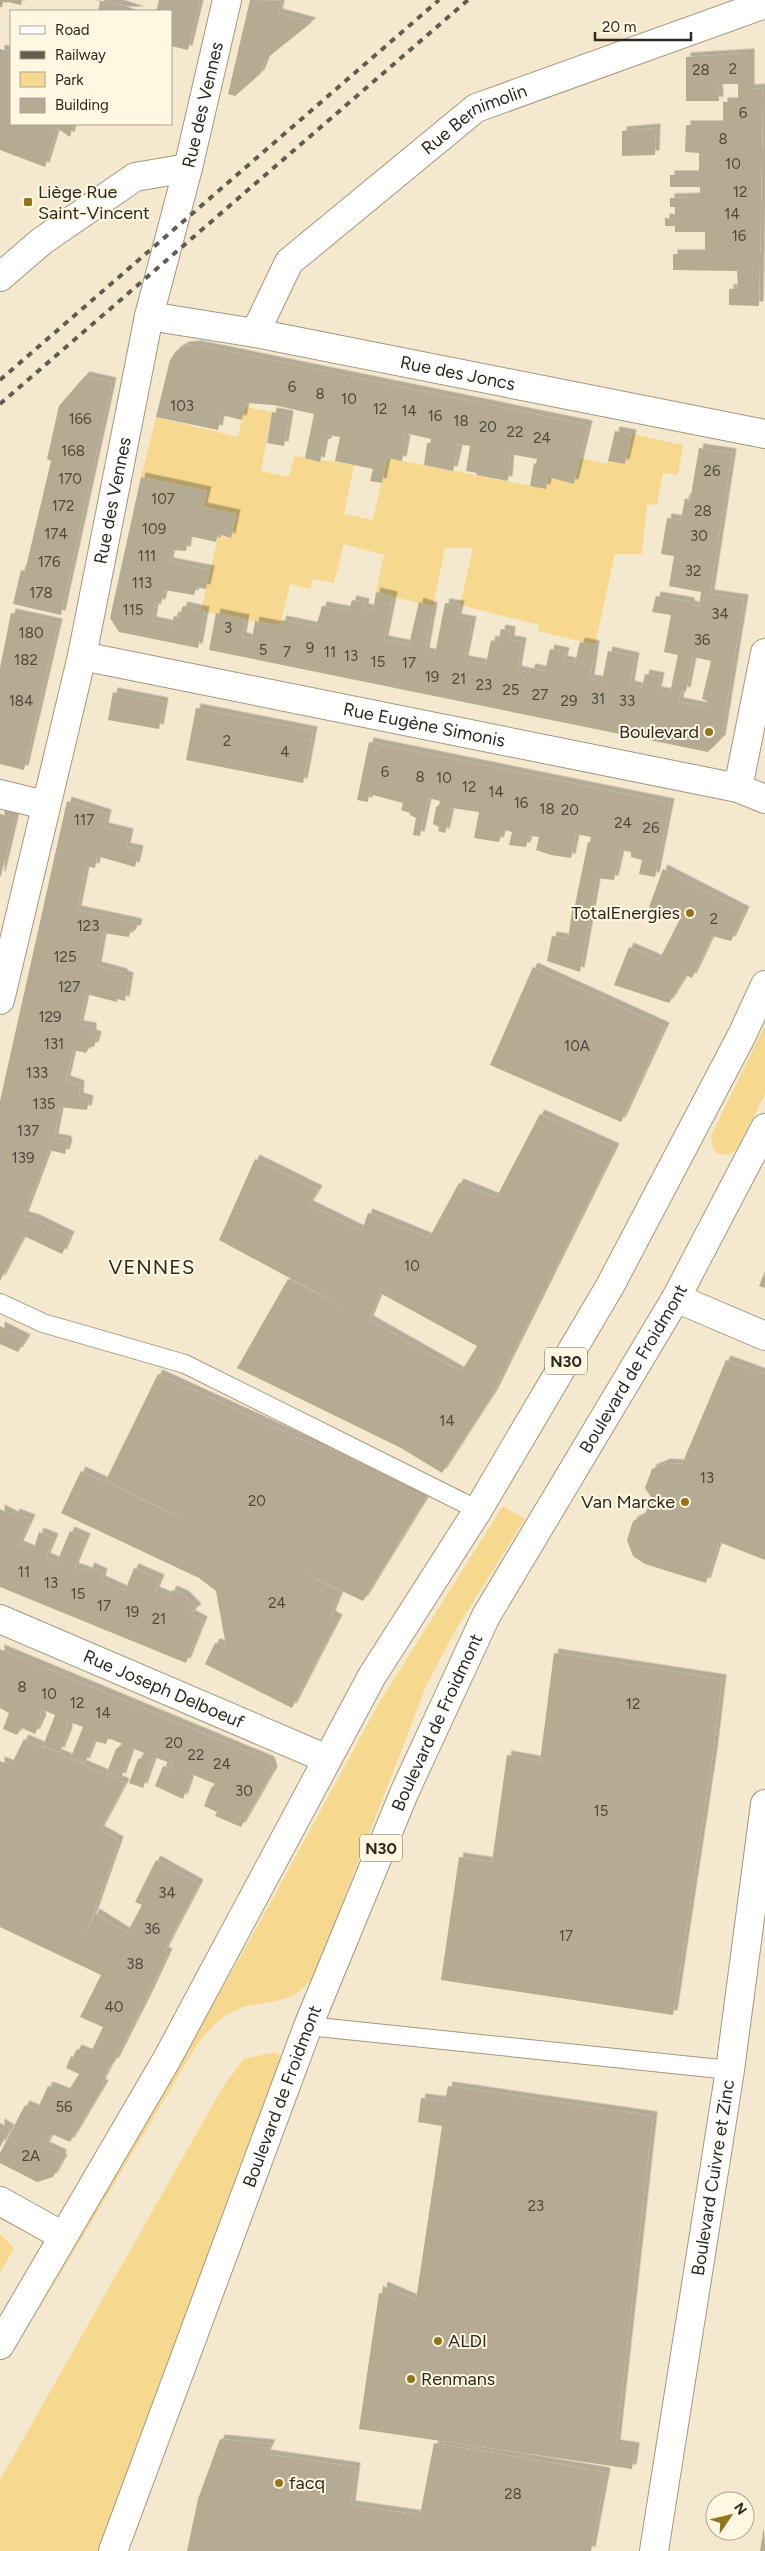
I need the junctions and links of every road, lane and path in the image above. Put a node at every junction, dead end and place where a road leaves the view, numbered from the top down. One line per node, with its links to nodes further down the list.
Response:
1 (227, 0): 3 (street, Rue des Vennes)
2 (765, 4): 6 (street, Rue Bernimolin)
3 (188, 168): 4 (street); 5 (street, Rue des Vennes)
4 (0, 277)
5 (148, 316): 6 (street, Rue des Joncs); 9 (street, Rue des Vennes)
6 (255, 333): 7 (street, Rue des Joncs)
7 (765, 434)
8 (765, 653): 10 (street)
9 (82, 656): 10 (street, Rue Eugène Simonis); 13 (street, Rue des Vennes)
10 (738, 788): 12 (street, Rue Eugène Simonis)
11 (0, 794): 13 (street)
12 (765, 798)
13 (45, 805): 15 (street, Rue des Vennes)
14 (765, 985): 20 (street, N30)
15 (0, 1000)
16 (765, 1128): 17 (street, Boulevard de Froidmont / N30)
17 (676, 1298): 19 (street); 24 (street, Boulevard de Froidmont / N30)
18 (0, 1303): 20 (lane)
19 (765, 1336)
20 (478, 1510): 22 (street, N30)
21 (0, 1619): 22 (street, Rue Joseph Delboeuf)
22 (327, 1759): 27 (street, N30)
23 (765, 1804): 25 (street, Boulevard Cuivre et Zinc)
24 (308, 2026): 25 (lane); 29 (street, Boulevard de Froidmont / N30)
25 (730, 2070): 30 (street, Boulevard Cuivre et Zinc)
26 (0, 2201): 27 (street)
27 (63, 2236): 28 (street, N30)
28 (0, 2345)
29 (114, 2551)
30 (654, 2551)

